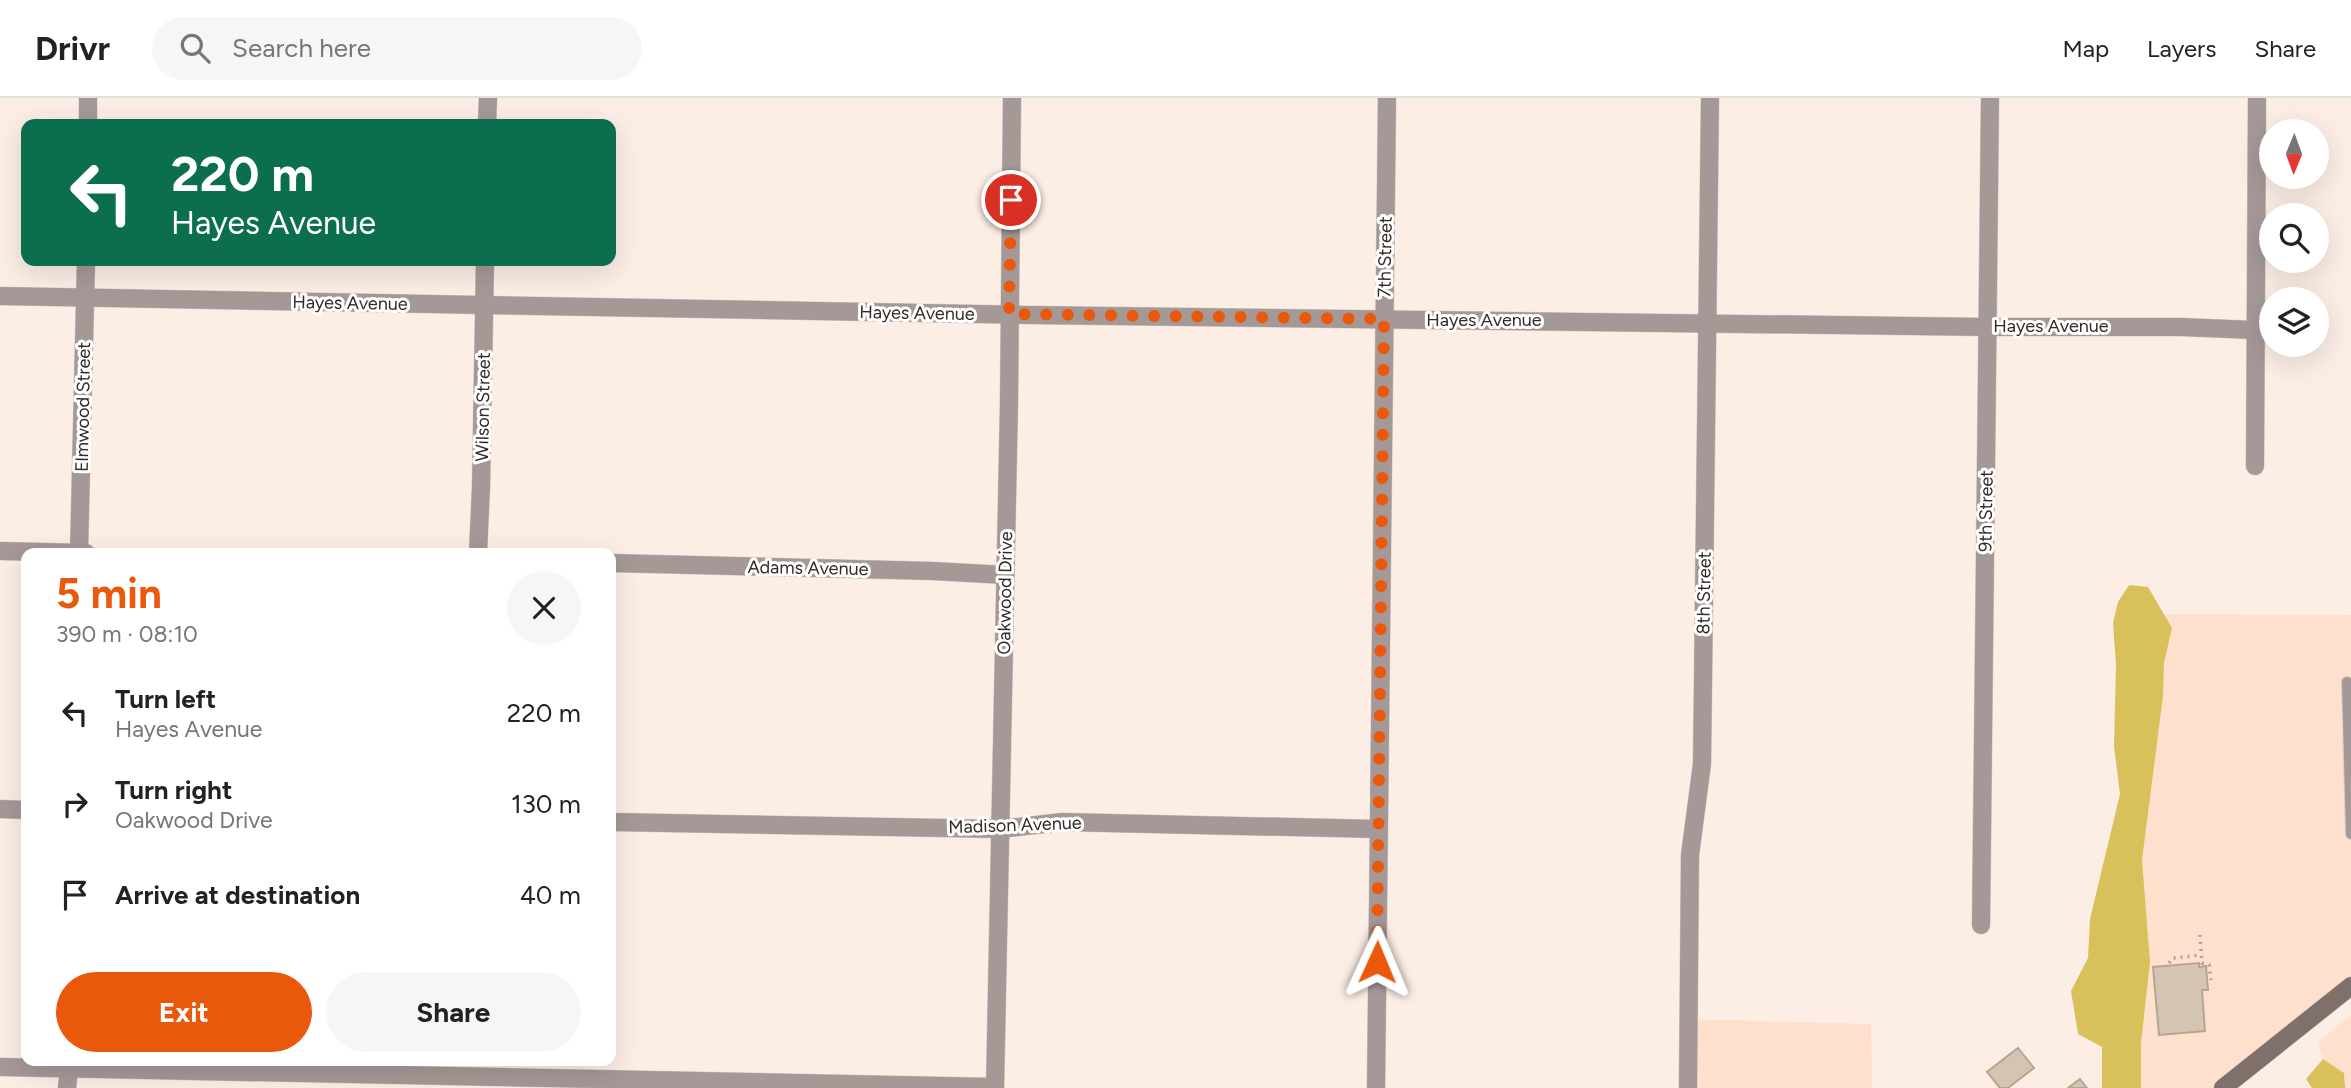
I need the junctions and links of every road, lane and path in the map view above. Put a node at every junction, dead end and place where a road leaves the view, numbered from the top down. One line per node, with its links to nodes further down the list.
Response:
1 (88, 98): 8 (street)
2 (488, 98): 9 (street)
3 (1012, 98): 15 (street, Oakwood Drive)
4 (1387, 98): 16 (street, 7th Street)
5 (1710, 98): 17 (street, 8th Street)
6 (1990, 98): 18 (street, 9th Street)
7 (2257, 98): 19 (street)
8 (88, 119)
9 (487, 119)
10 (86, 266): 13 (street, Elmwood Street)
11 (485, 266): 14 (street, Wilson Street)
12 (0, 296): 13 (street, Hayes Avenue)
13 (86, 298): 14 (street, Hayes Avenue); 21 (street, Elmwood Street)
14 (484, 306): 15 (street, Hayes Avenue); 22 (street, Wilson Street)
15 (1009, 314): 16 (street, Hayes Avenue); 26 (street, Oakwood Drive)
16 (1384, 319): 17 (street, Hayes Avenue); 32 (street, 7th Street)
17 (1707, 322): 18 (street, Hayes Avenue); 48 (street, 8th Street)
18 (1988, 327): 19 (street, Hayes Avenue); 34 (street, 9th Street)
19 (2255, 330): 20 (street)
20 (2255, 466)
21 (79, 548)
22 (478, 548)
23 (0, 551): 24 (street)
24 (21, 552)
25 (616, 564): 26 (street, Adams Avenue)
26 (1005, 575): 31 (street, Oakwood Drive)
27 (2347, 682): 33 (lane)
28 (0, 809): 29 (street)
29 (21, 810)
30 (616, 822): 31 (street, Madison Avenue)
31 (1000, 829): 32 (street, Madison Avenue); 45 (street, Oakwood Drive)
32 (1378, 829): 47 (street, 7th Street)
33 (2351, 834)
34 (1982, 925)
35 (2200, 935): 36 (path)
36 (2200, 955): 37 (path); 38 (path)
37 (2169, 963)
38 (2211, 980)
39 (2351, 986): 49 (main road)
40 (23, 1066): 43 (street)
41 (70, 1066): 46 (street)
42 (143, 1066): 44 (street)
43 (0, 1067)
44 (470, 1075): 45 (street)
45 (995, 1087)
46 (67, 1088)
47 (1376, 1088)
48 (1688, 1088)
49 (2223, 1088)

